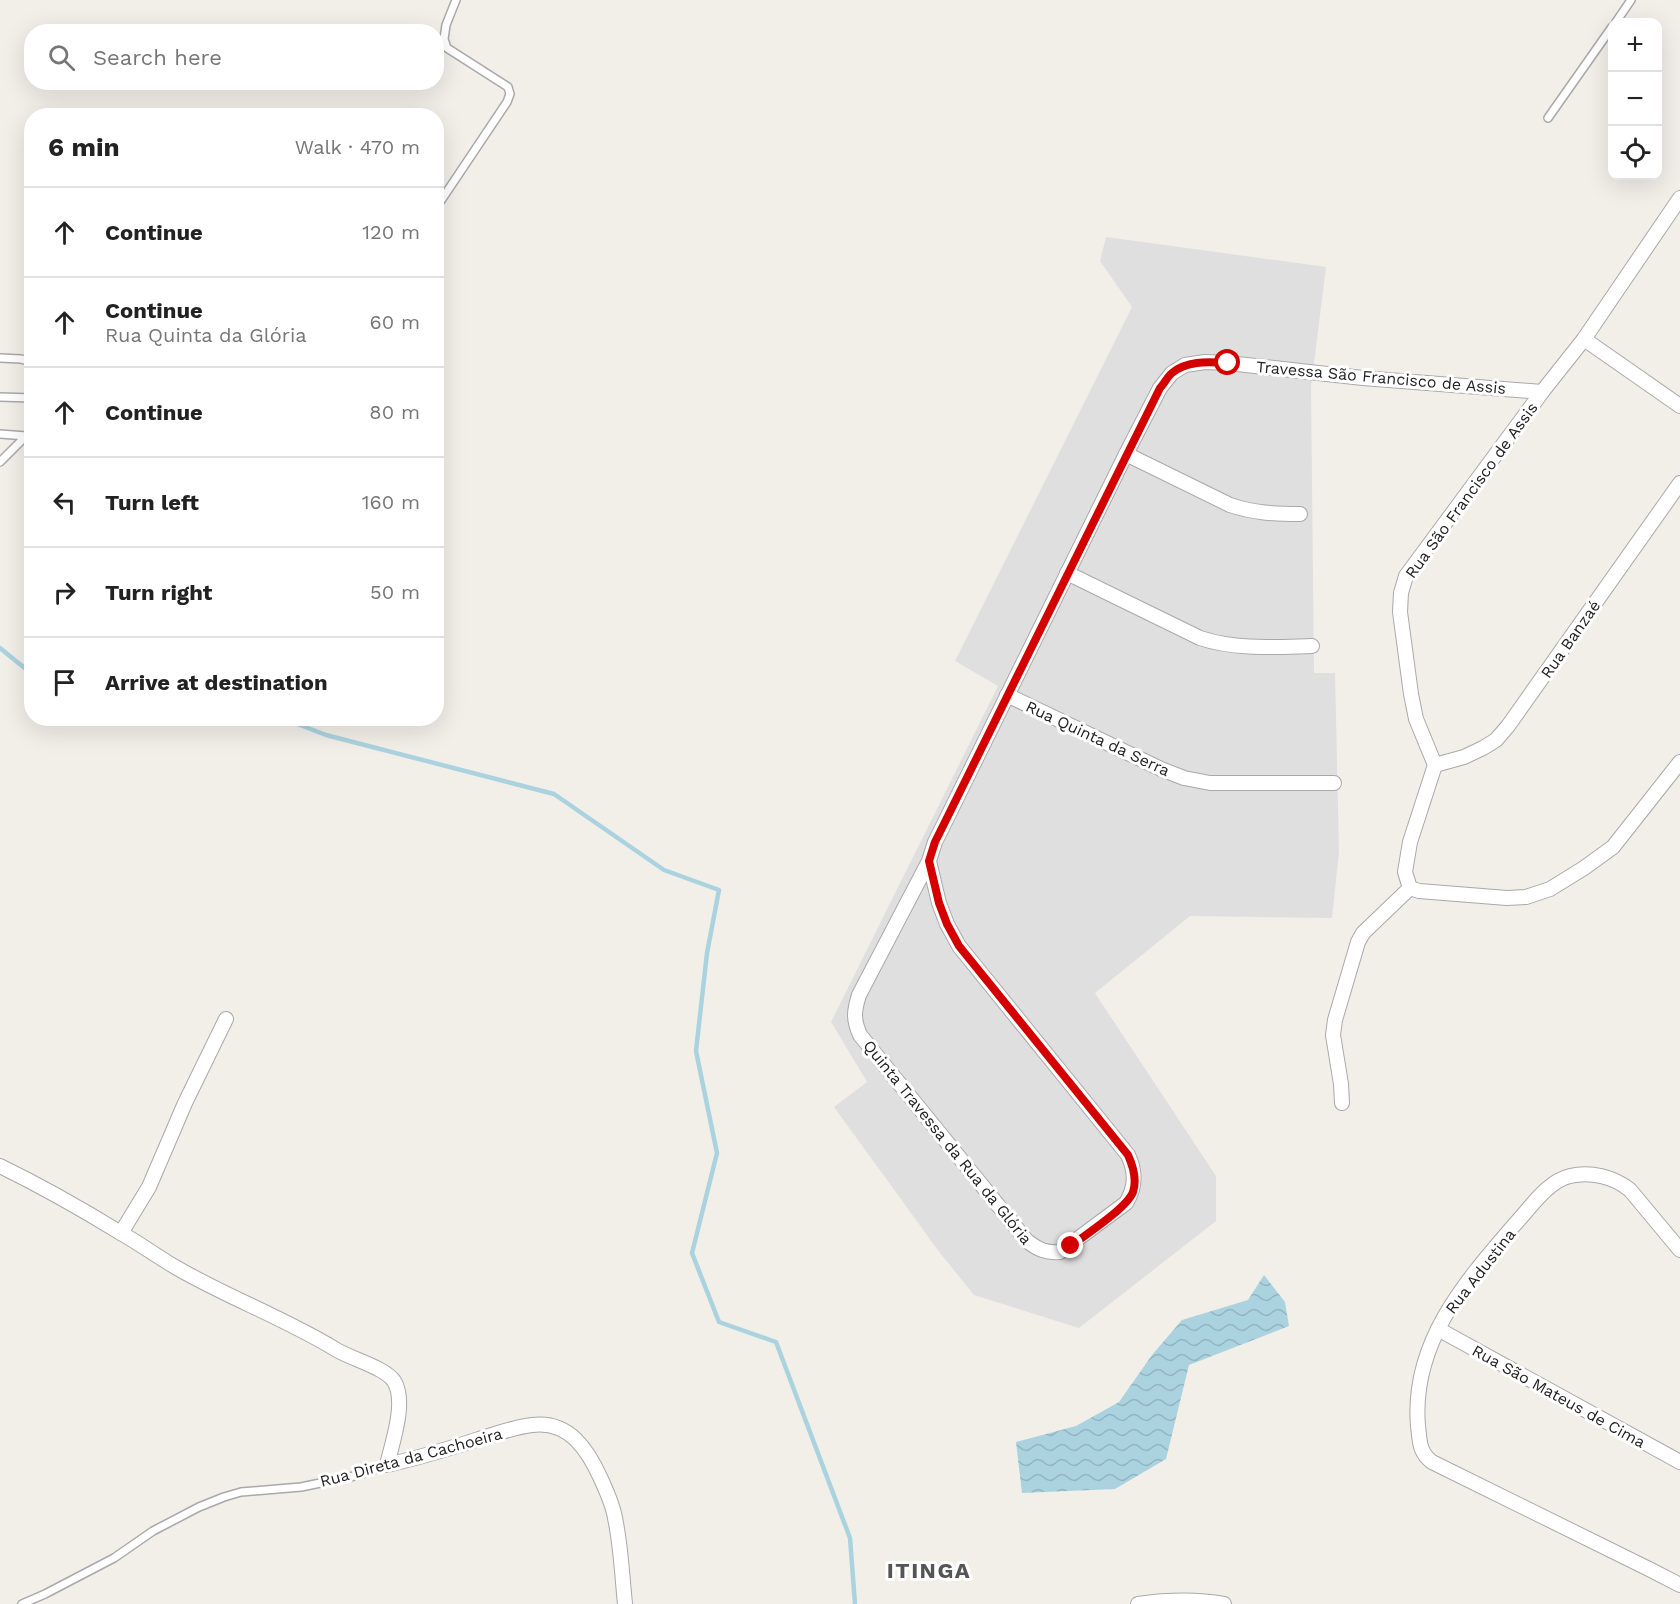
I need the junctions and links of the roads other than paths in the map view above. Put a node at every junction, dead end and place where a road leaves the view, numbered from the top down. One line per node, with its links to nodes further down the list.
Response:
1 (456, 0): 5 (lane)
2 (1631, 0): 3 (lane)
3 (1619, 18)
4 (1608, 33): 7 (lane)
5 (444, 39)
6 (444, 39): 8 (lane)
7 (1548, 118)
8 (444, 196)
9 (1680, 198): 10 (street, Rua São Francisco de Assis)
10 (1584, 339): 13 (street, Rua São Francisco de Assis); 16 (street)
11 (0, 358): 12 (lane)
12 (24, 360)
13 (1542, 392): 20 (street, Travessa São Francisco de Assis); 28 (street, Rua São Francisco de Assis)
14 (0, 397): 15 (lane)
15 (24, 398)
16 (1680, 406)
17 (0, 434): 18 (lane)
18 (24, 436)
19 (24, 438): 21 (lane)
20 (1126, 454): 23 (street); 24 (street, Travessa São Francisco de Assis)
21 (0, 462)
22 (1680, 483): 28 (street, Rua Banzaé)
23 (1300, 514)
24 (1067, 573): 25 (street); 26 (street, Travessa São Francisco de Assis)
25 (1312, 646)
26 (1007, 695): 29 (street, Rua Quinta da Serra); 30 (street, Quinta Travessa da Rua da Glória)
27 (1680, 762): 31 (street)
28 (1435, 765): 31 (street)
29 (1334, 783)
30 (929, 861): 30 (street, Quinta Travessa da Rua da Glória)
31 (1410, 888): 33 (street)
32 (226, 1019): 35 (street)
33 (1342, 1103)
34 (0, 1166): 35 (street)
35 (121, 1233): 39 (street)
36 (1680, 1250): 37 (street, Rua Adustina)
37 (1438, 1329): 38 (street, Rua São Mateus de Cima); 40 (street, Rua Adustina)
38 (1680, 1462)
39 (387, 1466): 41 (lane, Rua Direta da Cachoeira); 42 (street, Rua Direta da Cachoeira)
40 (1680, 1585)
41 (22, 1604)
42 (625, 1604)
43 (1138, 1604): 44 (street)
44 (1224, 1604)

